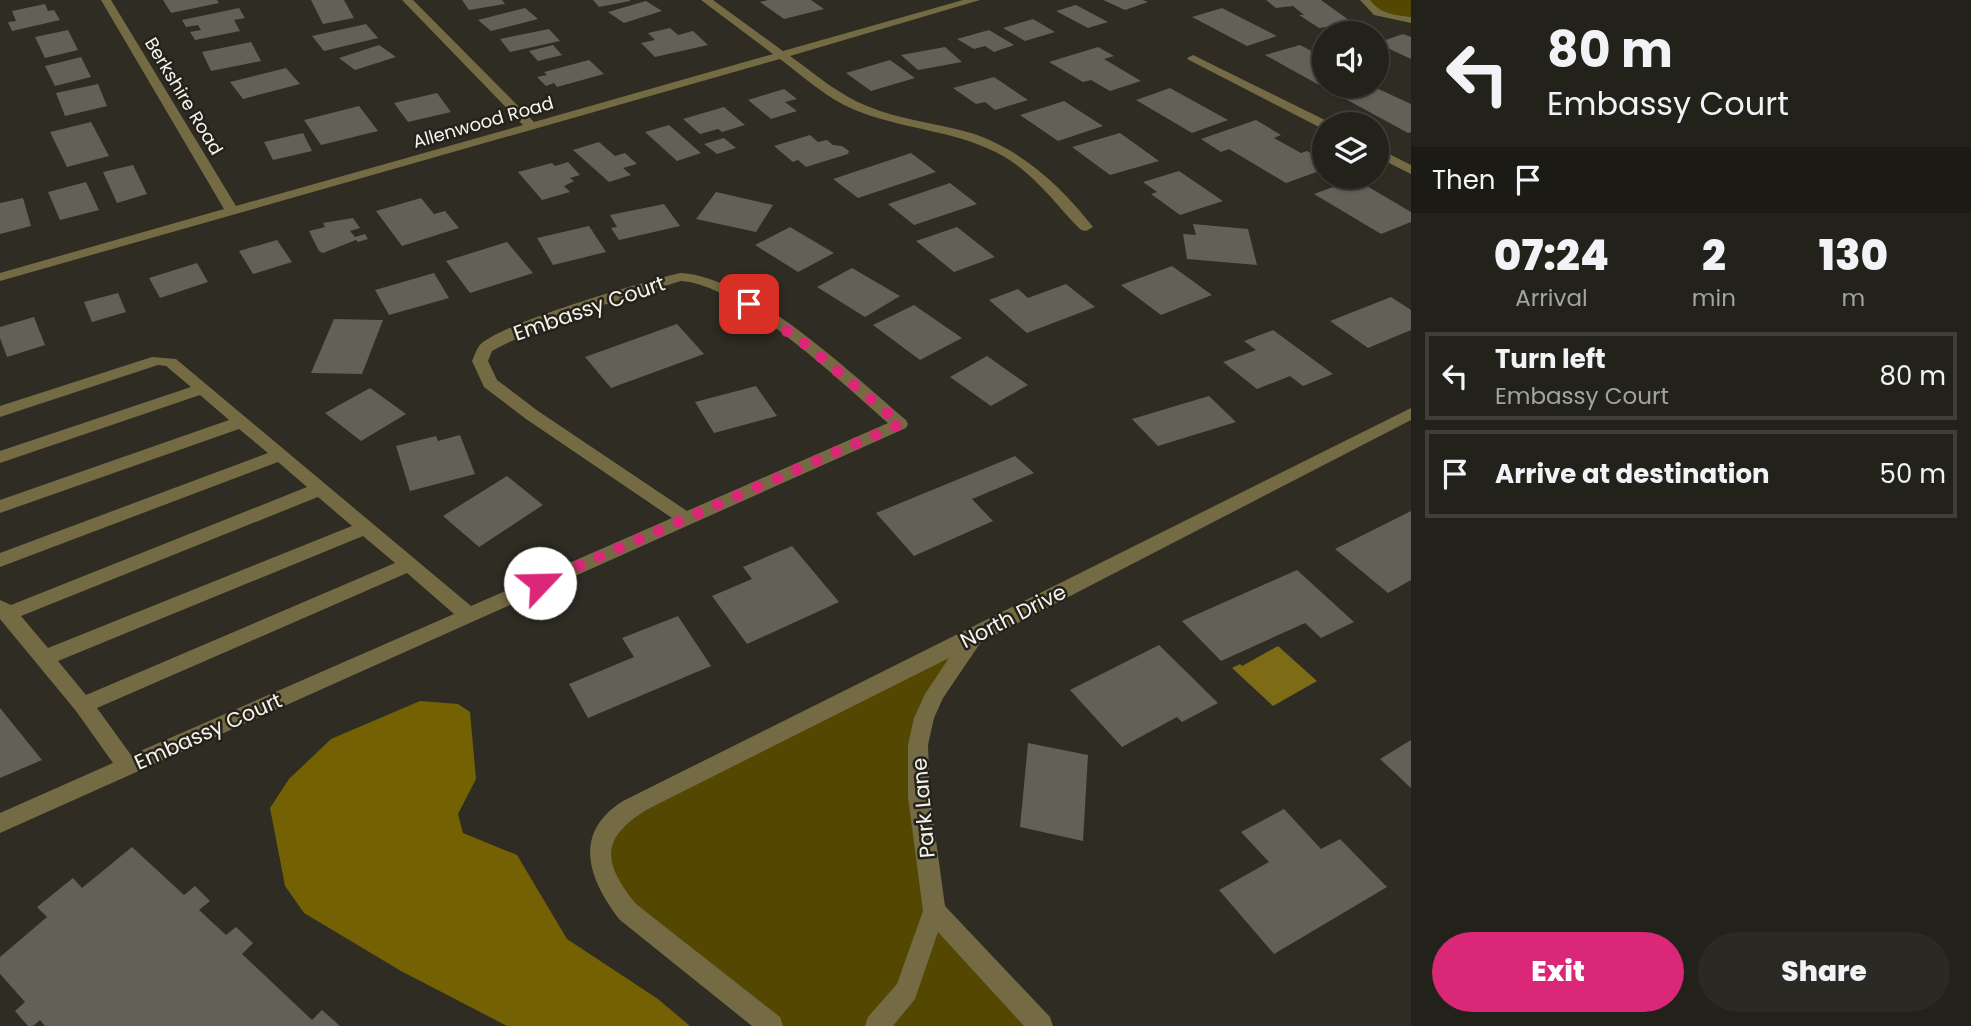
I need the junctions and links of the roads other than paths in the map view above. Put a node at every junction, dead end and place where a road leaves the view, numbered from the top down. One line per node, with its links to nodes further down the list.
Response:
1 (106, 0): 13 (street, Berkshire Road)
2 (407, 0): 10 (street)
3 (706, 0): 7 (street)
4 (975, 0): 7 (street, Allenwood Road)
5 (1365, 0): 6 (street)
6 (1411, 20)
7 (782, 55): 10 (street, Allenwood Road); 14 (street)
8 (1193, 58): 9 (street)
9 (1312, 118)
10 (531, 126): 13 (street, Allenwood Road)
11 (1389, 158): 12 (street)
12 (1411, 170)
13 (232, 211): 15 (street, Allenwood Road)
14 (1086, 227)
15 (0, 277)
16 (203, 389): 17 (street); 19 (street); 21 (street)
17 (0, 412)
18 (1411, 412): 30 (street, North Drive)
19 (241, 422): 20 (street); 23 (street)
20 (280, 455): 22 (street); 26 (street)
21 (0, 457)
22 (320, 489): 25 (street); 28 (street)
23 (0, 507)
24 (686, 519): 24 (street, Embassy Court); 29 (street, Embassy Court)
25 (365, 528): 27 (street); 31 (street)
26 (0, 560)
27 (409, 565): 29 (street); 32 (street)
28 (4, 609): 31 (street)
29 (468, 615): 33 (street, Embassy Court)
30 (975, 636): 35 (street, Park Lane); 36 (street, North Drive)
31 (44, 658): 32 (street)
32 (83, 705): 33 (street)
33 (127, 767): 34 (street, Embassy Court)
34 (0, 823)
35 (933, 911): 37 (street); 38 (street)
36 (771, 1026)
37 (877, 1026)
38 (1041, 1026)

